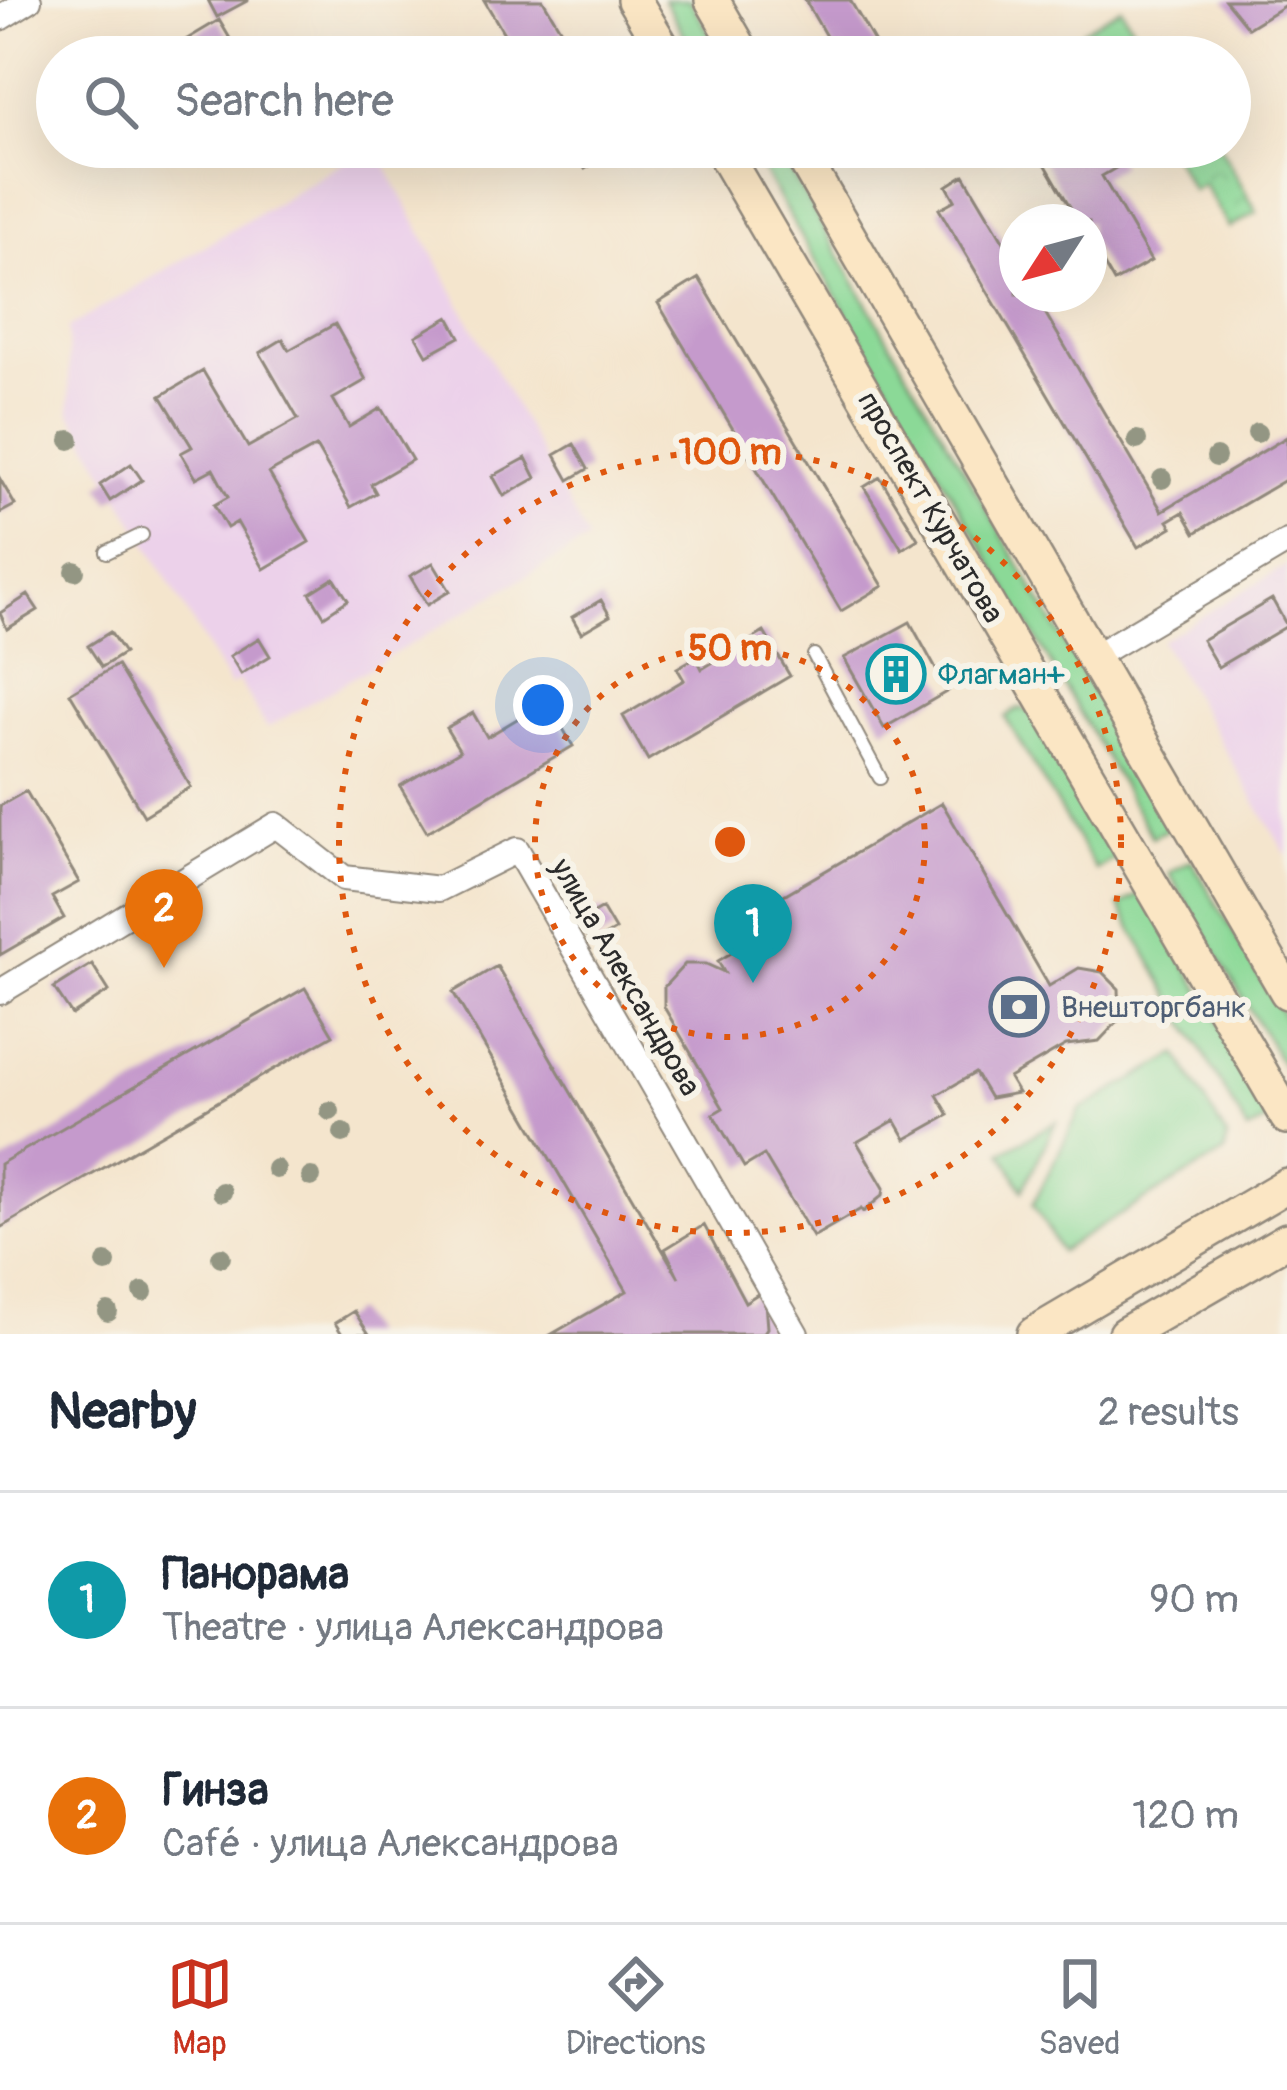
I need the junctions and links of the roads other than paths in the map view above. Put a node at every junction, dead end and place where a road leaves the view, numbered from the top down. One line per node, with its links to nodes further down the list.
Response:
1 (29, 0): 4 (street)
2 (634, 0): 5 (street)
3 (712, 0): 6 (street)
4 (0, 18)
5 (655, 36)
6 (733, 36)
7 (732, 168): 17 (street, проспект Курчатова)
8 (809, 168): 13 (street)
9 (142, 535): 11 (lane)
10 (1287, 542): 13 (street)
11 (107, 551)
12 (814, 655): 14 (lane)
13 (1093, 657): 16 (street)
14 (880, 778)
15 (0, 992): 20 (street, улица Александрова)
16 (1287, 992)
17 (1287, 1117)
18 (1287, 1185): 21 (street)
19 (1287, 1240): 22 (street)
20 (796, 1334)
21 (1034, 1334)
22 (1125, 1334)

